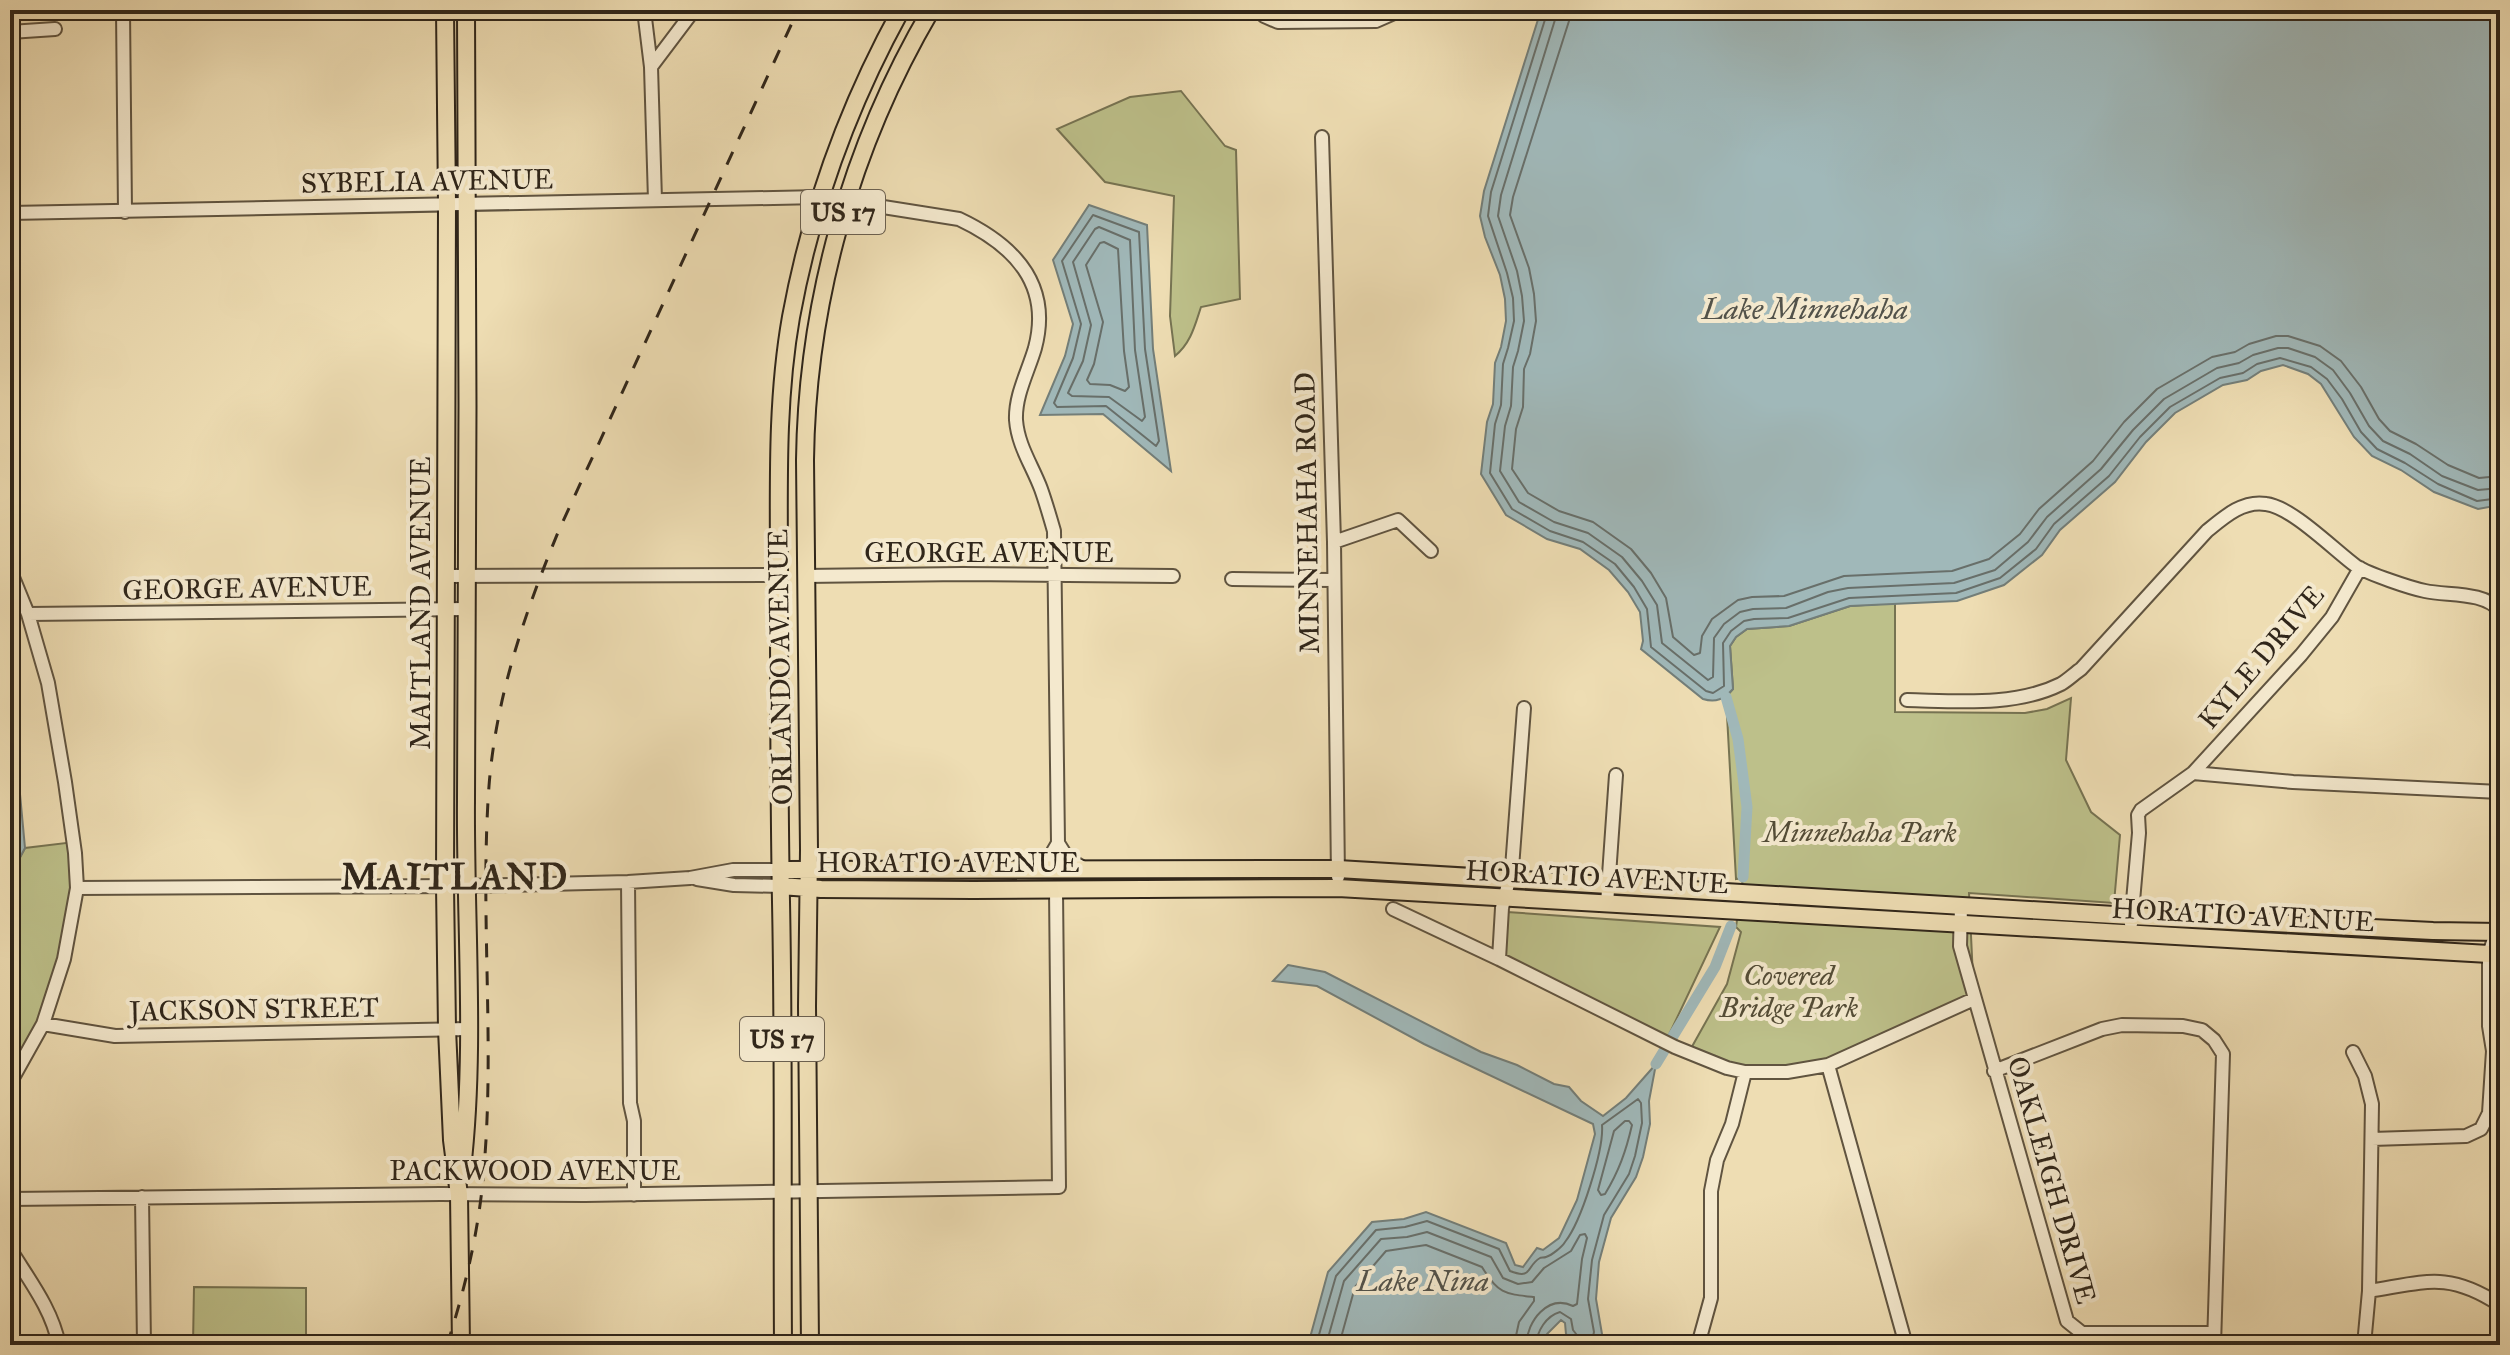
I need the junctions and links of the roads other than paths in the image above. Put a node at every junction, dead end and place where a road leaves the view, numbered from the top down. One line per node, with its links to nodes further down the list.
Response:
1 (123, 10): 19 (street)
2 (445, 10): 18 (main road, MAITLAND AVENUE)
3 (466, 10): 17 (main road, MAITLAND AVENUE)
4 (644, 10): 12 (street)
5 (694, 10): 12 (street)
6 (901, 10): 14 (main road, ORLANDO AVENUE / US 17)
7 (931, 10): 16 (main road, ORLANDO AVENUE / US 17)
8 (1259, 10): 9 (street)
9 (1401, 10)
10 (55, 29): 11 (street)
11 (10, 32)
12 (651, 67): 15 (street)
13 (1322, 137): 21 (street, MINNEHAHA ROAD)
14 (820, 197): 15 (street, SYBELIA AVENUE); 16 (street, SYBELIA AVENUE); 26 (main road, ORLANDO AVENUE / US 17)
15 (655, 200): 17 (street, SYBELIA AVENUE)
16 (846, 202): 27 (street, SYBELIA AVENUE); 29 (main road, ORLANDO AVENUE / US 17)
17 (468, 203): 18 (street, SYBELIA AVENUE); 25 (main road, MAITLAND AVENUE)
18 (447, 204): 19 (street, SYBELIA AVENUE); 28 (main road, MAITLAND AVENUE)
19 (125, 212): 20 (street, SYBELIA AVENUE)
20 (10, 213)
21 (1334, 542): 22 (street); 32 (street, MINNEHAHA ROAD)
22 (1431, 551)
23 (2360, 568): 35 (street); 37 (street); 39 (street, KYLE DRIVE)
24 (10, 570): 36 (street)
25 (466, 575): 26 (street); 28 (street); 34 (main road, MAITLAND AVENUE)
26 (779, 575): 49 (main road, ORLANDO AVENUE / US 17)
27 (1056, 575): 29 (street, GEORGE AVENUE); 30 (street, GEORGE AVENUE); 44 (street, SYBELIA AVENUE)
28 (445, 576): 33 (main road, MAITLAND AVENUE)
29 (805, 576): 46 (main road, ORLANDO AVENUE / US 17)
30 (1173, 576)
31 (1232, 579): 32 (street)
32 (1333, 580): 45 (street, MINNEHAHA ROAD)
33 (445, 609): 34 (street, GEORGE AVENUE); 36 (street, GEORGE AVENUE); 40 (main road, MAITLAND AVENUE)
34 (466, 609): 41 (main road, MAITLAND AVENUE)
35 (2500, 611)
36 (28, 614): 55 (street)
37 (1907, 700)
38 (1524, 708): 50 (street)
39 (2193, 773): 43 (street); 63 (street, KYLE DRIVE)
40 (445, 775): 41 (street); 53 (main road, MAITLAND AVENUE)
41 (466, 775): 54 (main road, MAITLAND AVENUE)
42 (1616, 775): 52 (street)
43 (2500, 792)
44 (1058, 843): 47 (street); 48 (street)
45 (1338, 869): 48 (main road, HORATIO AVENUE); 50 (main road, HORATIO AVENUE); 57 (street, MINNEHAHA ROAD)
46 (808, 870): 47 (main road, HORATIO AVENUE); 49 (main road, HORATIO AVENUE); 56 (main road, ORLANDO AVENUE / US 17)
47 (1036, 870): 48 (main road, HORATIO AVENUE)
48 (1086, 870): 58 (main road)
49 (781, 878): 51 (street, HORATIO AVENUE); 56 (main road, HORATIO AVENUE); 81 (main road, ORLANDO AVENUE / US 17)
50 (1509, 878): 52 (main road, HORATIO AVENUE); 59 (street)
51 (628, 882): 54 (street, HORATIO AVENUE); 83 (street)
52 (1608, 884): 60 (street); 61 (main road, HORATIO AVENUE)
53 (445, 886): 54 (street, HORATIO AVENUE); 55 (street, HORATIO AVENUE); 71 (main road, MAITLAND AVENUE)
54 (466, 886): 72 (main road, MAITLAND AVENUE)
55 (77, 888): 70 (street)
56 (808, 888): 58 (main road, HORATIO AVENUE); 80 (main road, ORLANDO AVENUE / US 17)
57 (1338, 888): 58 (main road, HORATIO AVENUE); 59 (main road, HORATIO AVENUE)
58 (1063, 890): 80 (street, PACKWOOD AVENUE)
59 (1504, 897): 60 (main road, HORATIO AVENUE); 67 (street)
60 (1607, 904): 64 (main road, HORATIO AVENUE)
61 (1961, 906): 63 (main road, HORATIO AVENUE); 64 (street, OAKLEIGH DRIVE)
62 (1393, 909): 67 (street)
63 (2131, 916): 65 (street, KYLE DRIVE); 66 (main road, HORATIO AVENUE)
64 (1959, 925): 65 (main road, HORATIO AVENUE); 69 (street, OAKLEIGH DRIVE)
65 (2130, 935): 66 (main road, HORATIO AVENUE)
66 (2497, 944): 73 (street)
67 (1499, 959): 77 (street)
68 (2500, 984): 73 (street)
69 (1974, 999): 75 (street); 76 (street, OAKLEIGH DRIVE)
70 (43, 1024): 71 (street, JACKSON STREET); 78 (street)
71 (447, 1029): 72 (street, JACKSON STREET); 82 (main road, MAITLAND AVENUE)
72 (468, 1029): 82 (main road, MAITLAND AVENUE)
73 (2493, 1051): 79 (street)
74 (2353, 1052): 79 (street)
75 (1828, 1065): 77 (street); 96 (street)
76 (1994, 1071): 89 (street, OAKLEIGH DRIVE); 89 (street)
77 (1745, 1072): 95 (street)
78 (10, 1083)
79 (2372, 1139): 87 (street)
80 (808, 1190): 81 (street, PACKWOOD AVENUE); 94 (main road, ORLANDO AVENUE / US 17)
81 (782, 1191): 83 (street, PACKWOOD AVENUE); 93 (main road, ORLANDO AVENUE / US 17)
82 (459, 1195): 83 (street, PACKWOOD AVENUE); 84 (street, PACKWOOD AVENUE); 92 (main road, MAITLAND AVENUE)
83 (634, 1195)
84 (142, 1197): 85 (street, PACKWOOD AVENUE); 91 (street)
85 (10, 1199)
86 (10, 1249): 90 (street)
87 (2369, 1291): 88 (street); 97 (street)
88 (2500, 1305)
89 (2214, 1339)
90 (59, 1345)
91 (144, 1345)
92 (461, 1345)
93 (783, 1345)
94 (810, 1345)
95 (1698, 1345)
96 (1906, 1345)
97 (2364, 1345)

